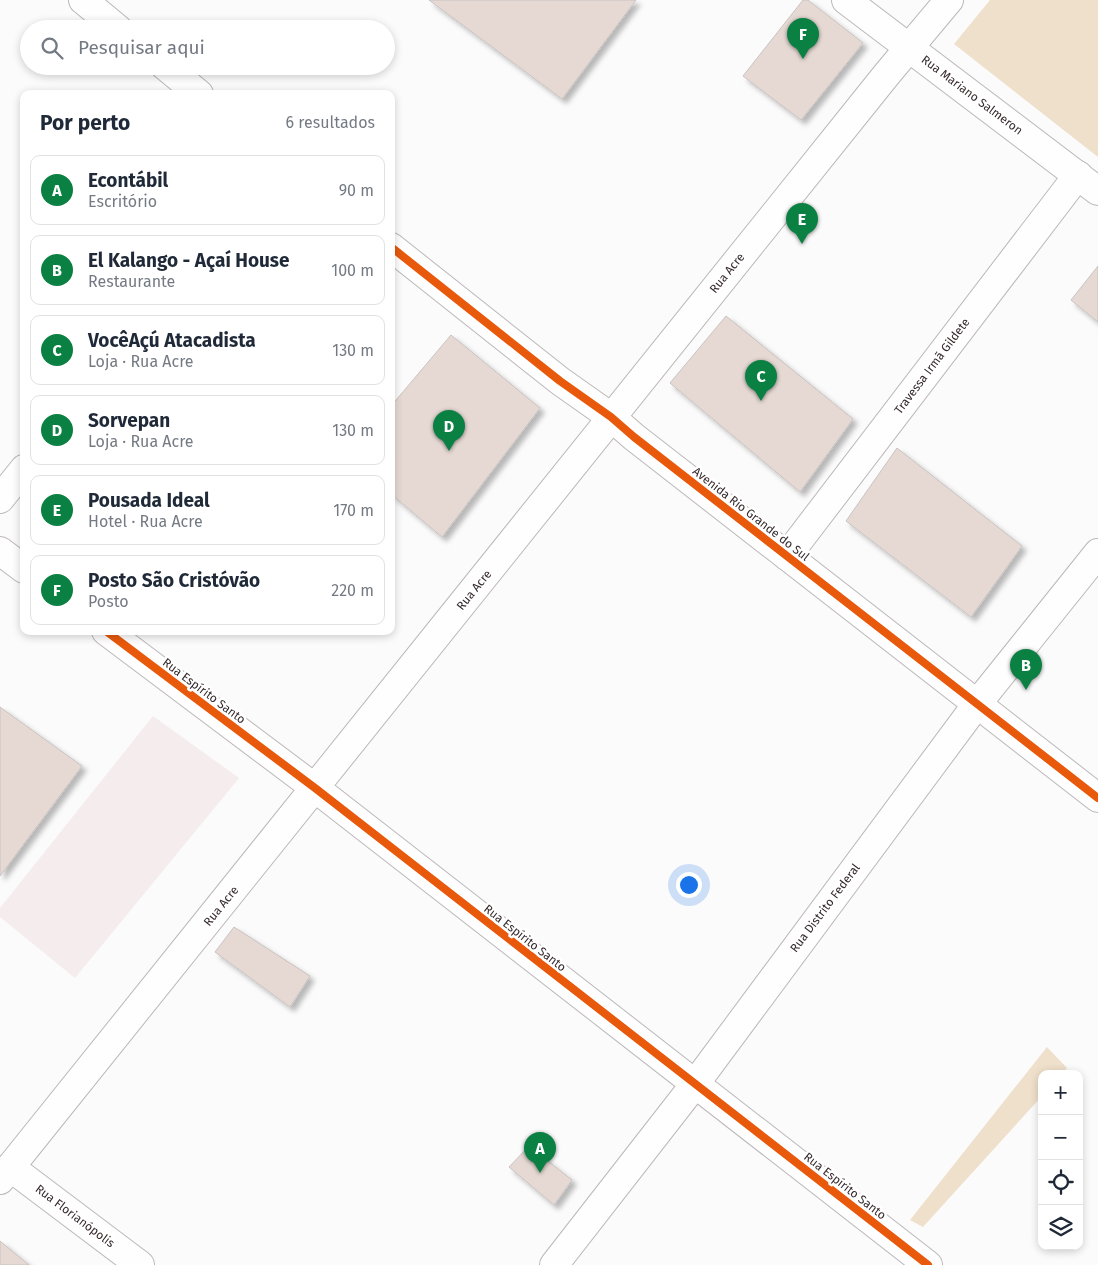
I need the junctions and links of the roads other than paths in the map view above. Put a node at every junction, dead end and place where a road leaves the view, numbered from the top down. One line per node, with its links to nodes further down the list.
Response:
1 (83, 0): 4 (street)
2 (846, 0): 5 (street, Rua Mariano Salmeron)
3 (949, 0): 5 (street, Rua Acre)
4 (107, 20)
5 (909, 48): 8 (street, Rua Mariano Salmeron); 10 (street, Rua Acre)
6 (176, 75): 7 (street)
7 (194, 90)
8 (1088, 183): 15 (street, Travessa Irmã Gildete)
9 (395, 250): 10 (street, Avenida Rio Grande do Sul)
10 (611, 417): 15 (street, Avenida Rio Grande do Sul); 19 (street, Rua Acre)
11 (20, 474): 12 (street)
12 (0, 499)
13 (0, 551): 16 (street)
14 (1098, 553): 18 (street, Rua Distrito Federal)
15 (787, 556): 18 (street, Avenida Rio Grande do Sul)
16 (20, 566)
17 (111, 635): 19 (street, Rua Espírito Santo)
18 (977, 704): 20 (street, Avenida Rio Grande do Sul); 21 (street, Rua Distrito Federal)
19 (315, 788): 21 (street, Rua Espírito Santo); 22 (street, Rua Acre)
20 (1098, 798)
21 (695, 1084): 24 (street, Rua Distrito Federal); 25 (street, Rua Espírito Santo)
22 (5, 1174): 23 (street, Rua Florianópolis)
23 (140, 1265)
24 (554, 1265)
25 (928, 1265)

